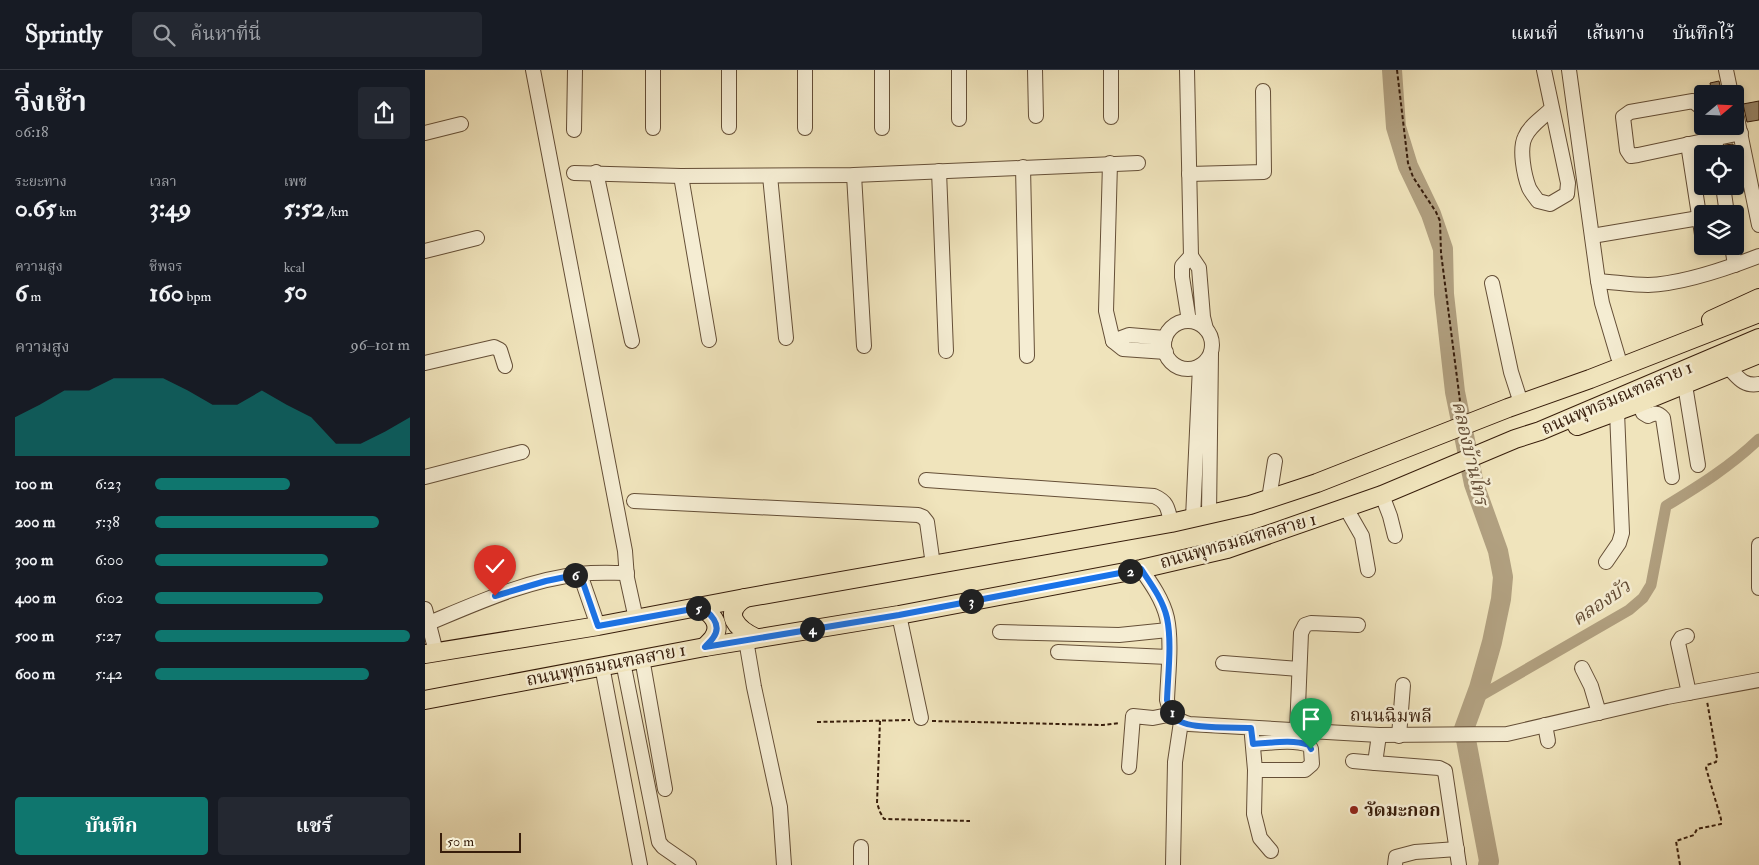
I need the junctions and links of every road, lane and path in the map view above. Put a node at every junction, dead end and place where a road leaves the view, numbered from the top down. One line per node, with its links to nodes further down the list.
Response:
1 (533, 70): 98 (street)
2 (575, 70): 27 (street)
3 (653, 70): 24 (street)
4 (729, 70): 23 (street)
5 (805, 70): 25 (street)
6 (882, 70): 26 (street)
7 (959, 70): 21 (street)
8 (1035, 70): 19 (street)
9 (1111, 70): 20 (street)
10 (1187, 70): 38 (street)
11 (1397, 70): 75 (path)
12 (1545, 70): 18 (street)
13 (1569, 70): 45 (street)
14 (1726, 70): 15 (street)
15 (1729, 85)
16 (1263, 91): 38 (street)
17 (1694, 102): 31 (street)
18 (1552, 108): 18 (street)
19 (1036, 116)
20 (1111, 117)
21 (959, 119)
22 (461, 124): 28 (street)
23 (729, 127)
24 (653, 128)
25 (805, 128)
26 (881, 128)
27 (574, 130)
28 (425, 133)
29 (1706, 135): 31 (street)
30 (1741, 135): 44 (street)
31 (1688, 144): 42 (street)
32 (1110, 163): 33 (street); 34 (street); 62 (street)
33 (1138, 163)
34 (1023, 167): 35 (street); 67 (street)
35 (939, 171): 39 (street); 64 (street)
36 (596, 172): 37 (street); 40 (street); 61 (street)
37 (574, 173)
38 (1189, 174): 49 (street)
39 (854, 175): 41 (street); 63 (street)
40 (681, 176): 41 (street); 60 (street)
41 (770, 176): 58 (street)
42 (1697, 205)
43 (1694, 219): 45 (street)
44 (1759, 225)
45 (1592, 236): 52 (street)
46 (477, 238): 47 (street)
47 (425, 251)
48 (1733, 255): 51 (street)
49 (1191, 256): 56 (street); 57 (street)
50 (1759, 256): 51 (street)
51 (1735, 266): 52 (street)
52 (1598, 281): 68 (street)
53 (1492, 283): 76 (street)
54 (1759, 298): 68 (main road)
55 (1759, 313): 68 (main road, ถนนพุทธมณฑลสาย 1)
56 (1189, 321): 57 (street); 62 (street)
57 (1207, 329): 65 (street)
58 (786, 338)
59 (1759, 338): 73 (main road, ถนนพุทธมณฑลสาย 1)
60 (709, 340)
61 (632, 341)
62 (1166, 345): 71 (street)
63 (865, 346)
64 (946, 351)
65 (1211, 353): 71 (street); 90 (street)
66 (1759, 354): 72 (main road)
67 (1027, 356)
68 (1626, 360): 76 (main road, ถนนพุทธมณฑลสาย 1)
69 (425, 364): 70 (street)
70 (505, 366)
71 (1200, 366): 90 (street)
72 (1728, 367): 73 (main road); 74 (street)
73 (1679, 379): 77 (main road); 79 (main road, ถนนพุทธมณฑลสาย 1); 82 (street)
74 (1759, 384)
75 (1460, 401)
76 (1521, 403): 87 (main road, ถนนพุทธมณฑลสาย 1)
77 (1639, 404): 78 (main road); 84 (street)
78 (1617, 412): 79 (main road); 94 (street)
79 (1540, 431): 86 (main road, ถนนพุทธมณฑลสาย 1)
80 (522, 452): 83 (street)
81 (1275, 461): 87 (street)
82 (1698, 465)
83 (425, 477)
84 (1672, 477)
85 (927, 480): 91 (street)
86 (1382, 495): 89 (main road, ถนนพุทธมณฑลสาย 1); 92 (street)
87 (1269, 499): 90 (main road, ถนนพุทธมณฑลสาย 1)
88 (633, 501): 95 (street)
89 (1346, 508): 96 (main road, ถนนพุทธมณฑลสาย 1); 97 (street)
90 (1201, 517): 91 (main road, ถนนพุทธมณฑลสาย 1)
91 (1171, 523): 95 (main road, ถนนพุทธมณฑลสาย 1)
92 (1395, 536)
93 (1759, 545): 100 (street)
94 (1606, 562)
95 (933, 565): 101 (main road, ถนนพุทธมณฑลสาย 1)
96 (1141, 569): 103 (main road, ถนนพุทธมณฑลสาย 1); 108 (street)
97 (1368, 570)
98 (627, 573): 99 (street); 105 (street)
99 (580, 574): 104 (street); 107 (street)
100 (1759, 588)
101 (745, 598): 102 (main road, ถนนพุทธมณฑลสาย 1); 111 (main road)
102 (698, 608): 105 (main road, ถนนพุทธมณฑลสาย 1); 112 (main road)
103 (899, 615): 111 (main road, ถนนพุทธมณฑลสาย 1); 130 (street)
104 (427, 616): 114 (street)
105 (637, 619): 107 (main road, ถนนพุทธมณฑลสาย 1)
106 (1358, 625): 121 (street)
107 (598, 626): 114 (main road, ถนนพุทธมณฑลสาย 1)
108 (1168, 630): 109 (street); 115 (street)
109 (1000, 632)
110 (1687, 636): 124 (street)
111 (751, 639): 112 (main road, ถนนพุทธมณฑลสาย 1); 153 (street)
112 (705, 647): 116 (main road, ถนนพุทธมณฑลสาย 1)
113 (1057, 652): 115 (street)
114 (431, 653)
115 (1168, 657): 129 (street)
116 (642, 658): 117 (main road, ถนนพุทธมณฑลสาย 1); 144 (street)
117 (623, 662): 119 (main road, ถนนพุทธมณฑลสาย 1); 152 (street)
118 (1223, 663): 121 (street)
119 (602, 666): 126 (main road, ถนนพุทธมณฑลสาย 1); 151 (street)
120 (1582, 668): 127 (street)
121 (1299, 669): 135 (street)
122 (1759, 680): 124 (street, ถนนฉิมพลี)
123 (1403, 685): 137 (street)
124 (1689, 693): 127 (street, ถนนฉิมพลี)
125 (1706, 698): 157 (path)
126 (425, 700)
127 (1599, 713): 133 (street, ถนนฉิมพลี)
128 (1133, 716): 129 (street, ถนนฉิมพลี); 130 (path); 142 (street)
129 (1177, 718): 134 (street, ถนนฉิมพลี); 155 (street)
130 (923, 720): 131 (path)
131 (880, 721): 132 (path); 145 (path)
132 (817, 722)
133 (1545, 725): 137 (street, ถนนฉิมพลี); 138 (street)
134 (1251, 728): 135 (street, ถนนฉิมพลี); 139 (street)
135 (1297, 731): 136 (street, ถนนฉิมพลี)
136 (1379, 736): 137 (street, ถนนฉิมพลี); 141 (street)
137 (1399, 736)
138 (1548, 741)
139 (1253, 744): 143 (street); 143 (street)
140 (1353, 761): 141 (street)
141 (1375, 763): 148 (street)
142 (1129, 767)
143 (1255, 770): 149 (street)
144 (665, 789)
145 (971, 821)
146 (1393, 843): 150 (street)
147 (861, 847): 154 (street)
148 (1457, 849): 150 (street); 156 (street)
149 (1271, 851)
150 (1395, 861)
151 (640, 865)
152 (689, 865)
153 (784, 865)
154 (861, 865)
155 (1173, 865)
156 (1459, 865)
157 (1681, 865)

